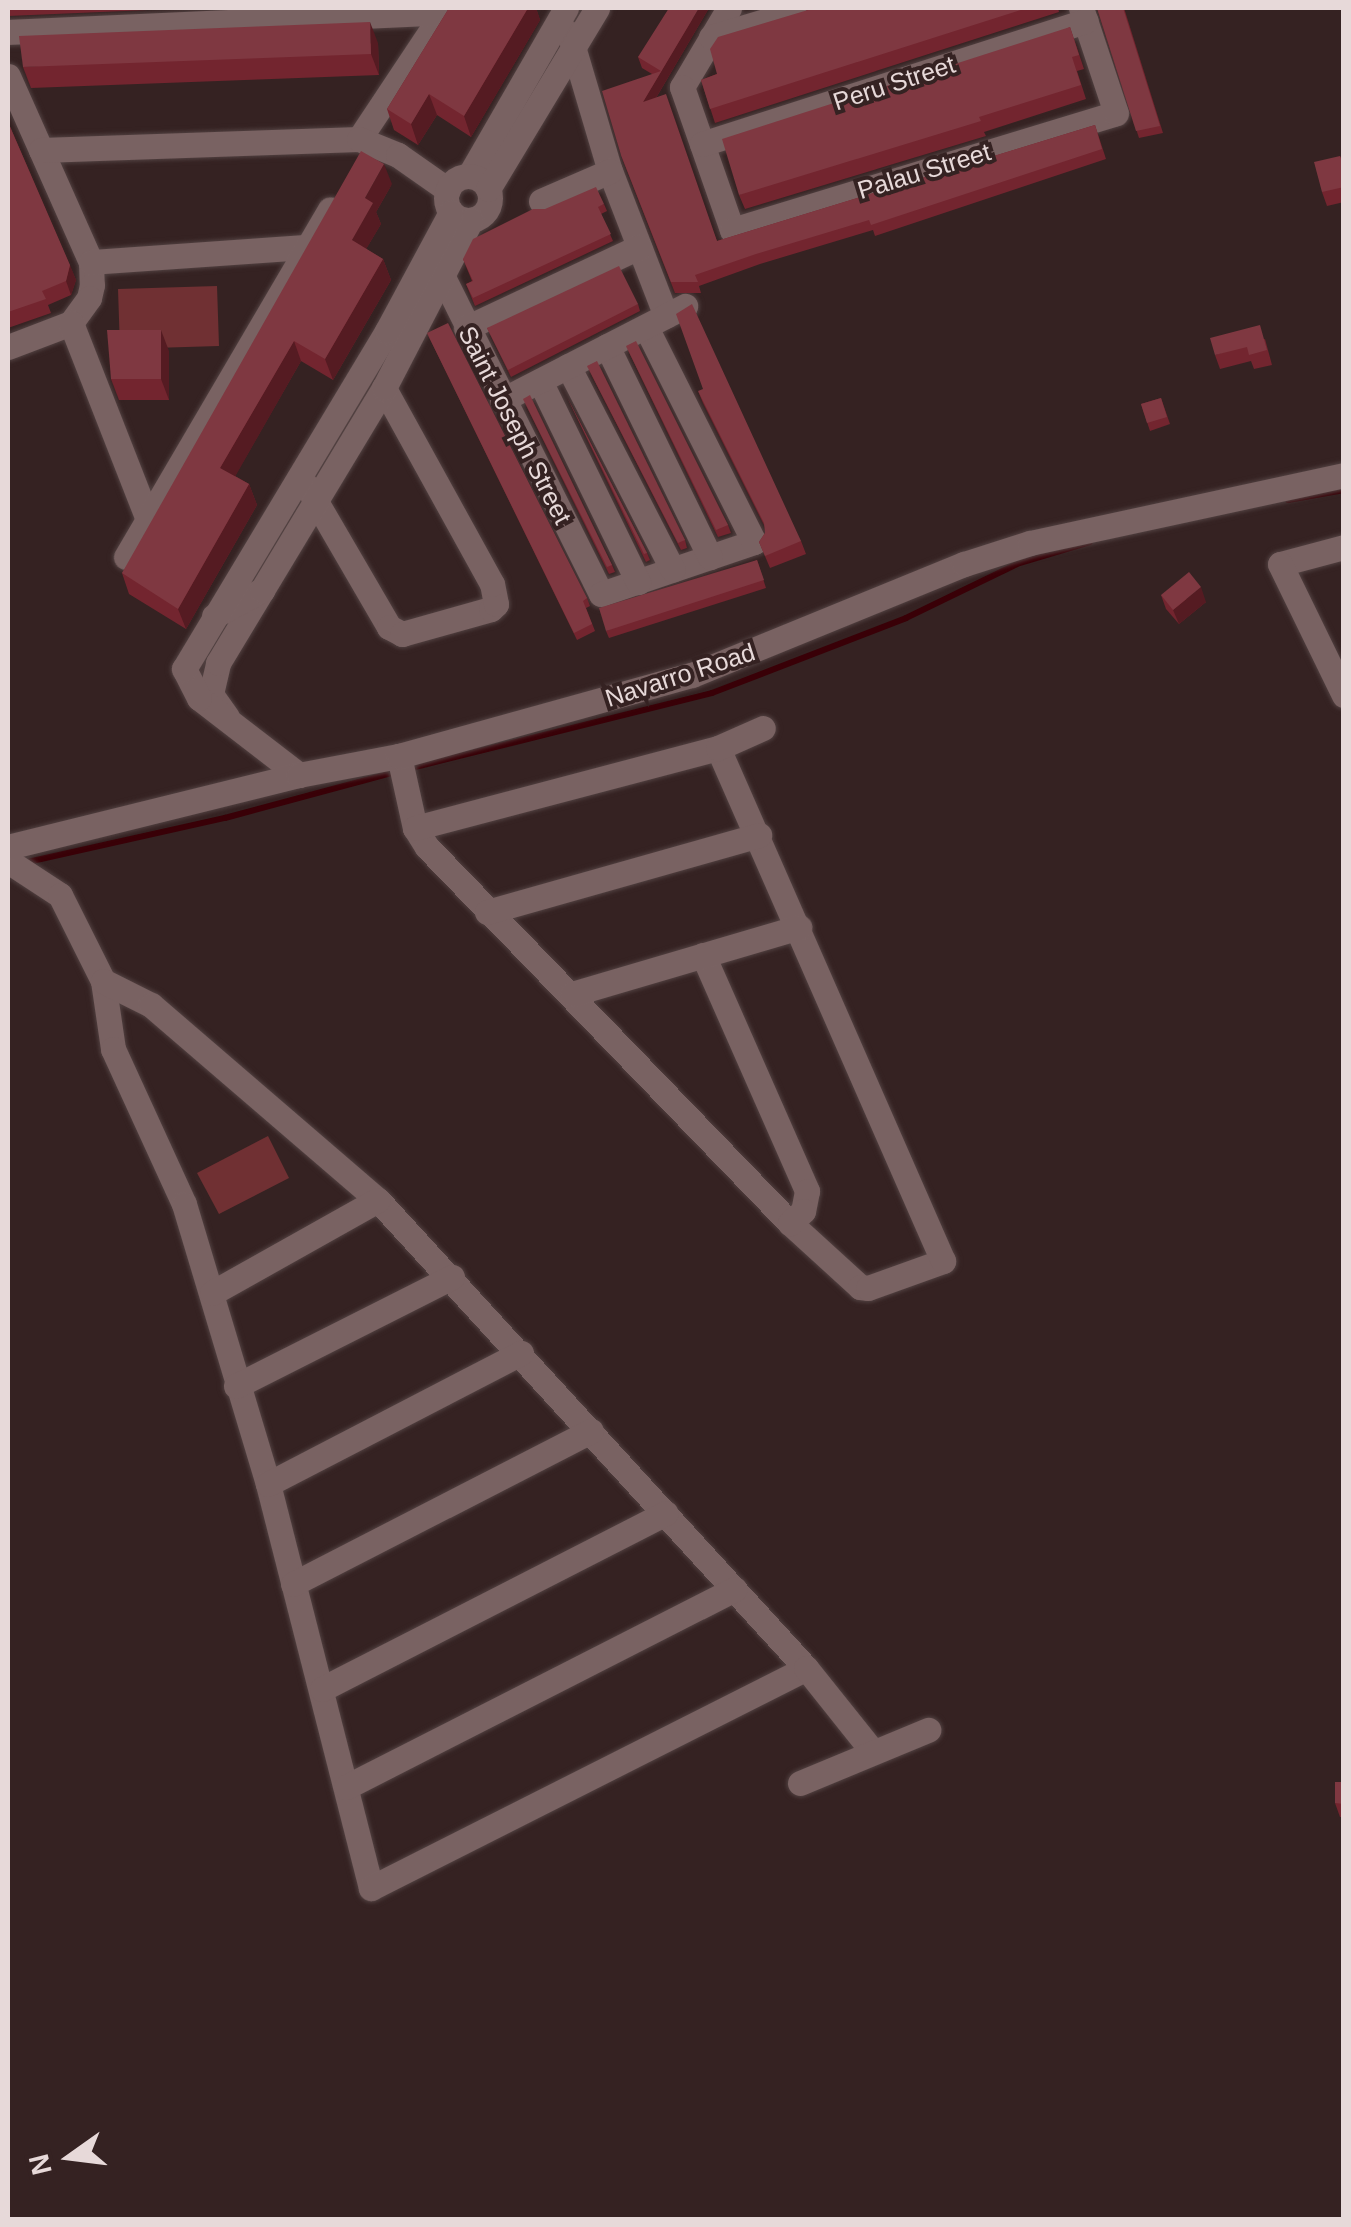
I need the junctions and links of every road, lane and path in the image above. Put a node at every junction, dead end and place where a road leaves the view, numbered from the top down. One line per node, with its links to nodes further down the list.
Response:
1 (596, 8): 9 (street)
2 (728, 8): 8 (street)
3 (808, 8): 8 (street)
4 (445, 10): 7 (street); 11 (street)
5 (565, 10): 9 (street); 15 (street)
6 (1083, 14): 12 (street, Peru Street); 12 (street, Palau Street)
7 (8, 32)
8 (711, 38): 12 (street)
9 (574, 48): 14 (street); 15 (street)
10 (8, 76): 13 (street)
11 (359, 139): 13 (street); 15 (street)
12 (702, 144)
13 (41, 150): 20 (street)
14 (610, 171): 16 (street); 19 (street)
15 (465, 198): 21 (street)
16 (542, 202)
17 (330, 209): 18 (street)
18 (306, 247): 20 (street); 35 (street)
19 (640, 247): 22 (street); 24 (street)
20 (92, 262): 23 (street)
21 (436, 265): 24 (street, Saint Joseph Street); 25 (street)
22 (666, 317): 27 (street); 38 (street)
23 (71, 323): 26 (street); 35 (street)
24 (466, 328): 31 (street, Saint Joseph Street)
25 (396, 340): 30 (street); 33 (street)
26 (8, 344)
27 (607, 346): 28 (street); 38 (street)
28 (568, 366): 29 (street); 39 (street)
29 (540, 380): 31 (street); 40 (street)
30 (384, 388): 34 (street); 34 (street)
31 (502, 400): 40 (street, Saint Joseph Street)
32 (1344, 475): 49 (street, Navarro Road)
33 (301, 478): 34 (street); 42 (street)
34 (318, 501): 41 (street)
35 (148, 519): 37 (street)
36 (1344, 548): 44 (street)
37 (126, 557)
38 (710, 557): 39 (street)
39 (673, 570): 40 (street)
40 (638, 582)
41 (262, 590): 42 (street); 46 (street)
42 (211, 618): 46 (street)
43 (1344, 633): 44 (street)
44 (1319, 646): 45 (street)
45 (1344, 695)
46 (231, 724): 50 (street)
47 (763, 728): 48 (street)
48 (718, 748): 51 (street); 52 (street)
49 (401, 766): 50 (street, Navarro Road); 51 (street)
50 (299, 775): 53 (street, Navarro Road)
51 (415, 828): 55 (street)
52 (758, 835): 55 (street); 56 (street)
53 (8, 847)
54 (15, 866): 58 (street)
55 (488, 912): 59 (street)
56 (799, 927): 57 (street); 61 (street)
57 (703, 955): 59 (street); 61 (street)
58 (103, 981): 60 (street); 63 (street)
59 (572, 994): 61 (street)
60 (378, 1200): 62 (street); 63 (street)
61 (790, 1223)
62 (452, 1278): 64 (street); 65 (street)
63 (212, 1293): 65 (street)
64 (521, 1354): 66 (street); 67 (street)
65 (236, 1386): 67 (street)
66 (591, 1430): 68 (street); 69 (street)
67 (268, 1484): 69 (street)
68 (666, 1514): 70 (street); 72 (street)
69 (293, 1584): 72 (street)
70 (735, 1590): 71 (street); 76 (street)
71 (806, 1668): 74 (street); 76 (street)
72 (322, 1689): 76 (street)
73 (928, 1730): 74 (street)
74 (874, 1752): 75 (street)
75 (800, 1783)
76 (346, 1787)

